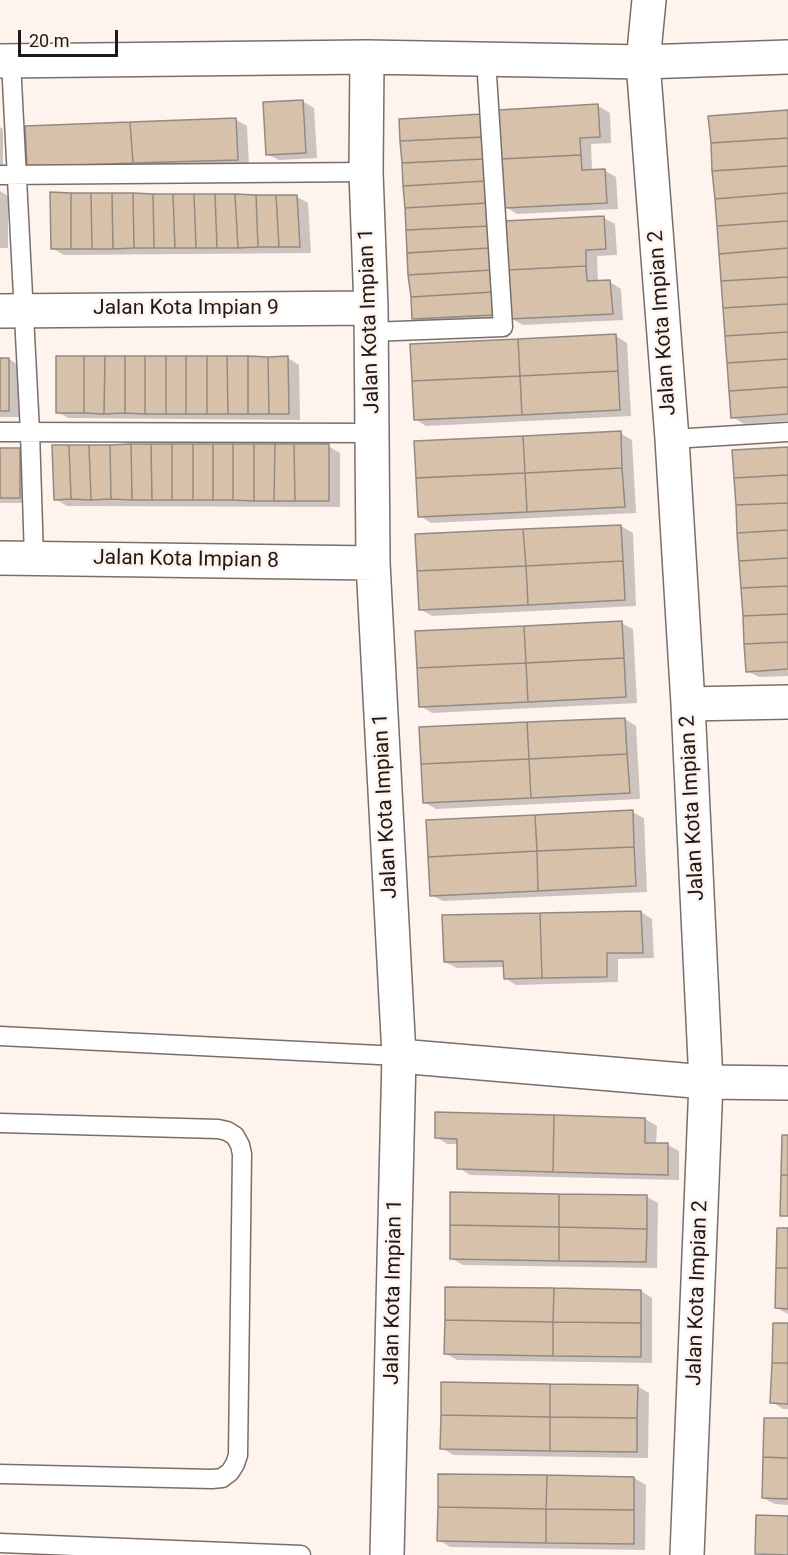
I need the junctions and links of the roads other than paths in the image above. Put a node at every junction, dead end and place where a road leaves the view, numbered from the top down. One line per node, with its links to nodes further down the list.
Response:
1 (643, 6): 6 (street, Jalan Kota Impian 2)
2 (367, 57): 4 (street); 5 (street); 7 (street, Jalan Kota Impian 1)
3 (788, 57): 6 (street)
4 (486, 59): 6 (street); 10 (lane)
5 (5, 62): 8 (lane)
6 (643, 62): 15 (street, Jalan Kota Impian 2)
7 (366, 172): 8 (lane); 10 (street, Jalan Kota Impian 1)
8 (8, 175): 9 (lane)
9 (12, 311): 10 (street, Jalan Kota Impian 9); 12 (lane)
10 (371, 320): 14 (street, Jalan Kota Impian 1)
11 (0, 432): 12 (lane)
12 (30, 432): 14 (lane); 17 (lane)
13 (788, 432): 15 (lane)
14 (374, 433): 18 (street, Jalan Kota Impian 1)
15 (672, 439): 20 (street, Jalan Kota Impian 2)
16 (0, 558): 17 (street, Jalan Kota Impian 8)
17 (34, 558): 18 (street, Jalan Kota Impian 8)
18 (373, 563): 22 (street, Jalan Kota Impian 1)
19 (788, 702): 20 (street)
20 (688, 704): 23 (street, Jalan Kota Impian 2)
21 (0, 1036): 22 (lane)
22 (399, 1056): 23 (street); 29 (street, Jalan Kota Impian 1)
23 (706, 1082): 24 (street); 30 (street, Jalan Kota Impian 2)
24 (788, 1083)
25 (0, 1123): 26 (lane)
26 (0, 1474)
27 (0, 1543): 28 (lane)
28 (302, 1555)
29 (387, 1555)
30 (687, 1555)

